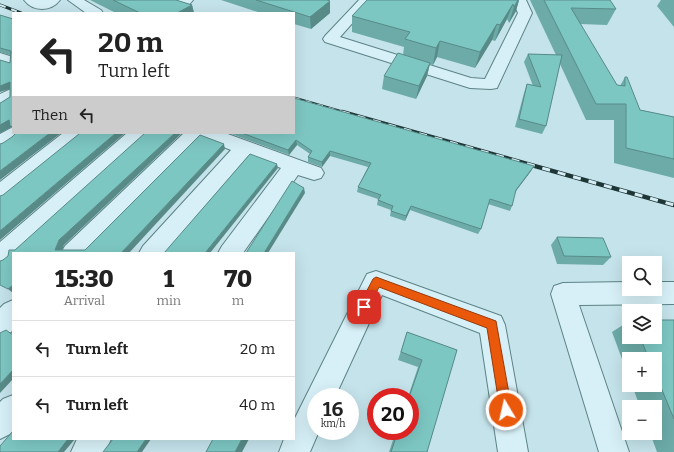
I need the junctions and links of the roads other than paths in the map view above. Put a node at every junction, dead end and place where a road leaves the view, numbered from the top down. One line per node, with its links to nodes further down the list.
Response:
1 (31, 0): 2 (lane)
2 (53, 0)
3 (75, 0): 7 (lane)
4 (186, 0): 8 (lane)
5 (366, 0): 6 (lane)
6 (519, 0)
7 (94, 12)
8 (189, 12)
9 (12, 94): 10 (lane)
10 (0, 102)
11 (13, 134): 16 (lane)
12 (74, 134): 20 (lane)
13 (138, 134): 24 (lane)
14 (194, 134): 21 (lane)
15 (209, 134): 17 (lane)
16 (0, 143)
17 (245, 147): 18 (lane); 22 (lane)
18 (294, 165): 19 (lane); 23 (lane)
19 (314, 173)
20 (0, 193)
21 (74, 252)
22 (152, 252)
23 (231, 252)
24 (0, 256)
25 (674, 293): 38 (lane)
26 (0, 304): 27 (lane)
27 (12, 311)
28 (12, 313): 29 (lane)
29 (0, 325)
30 (324, 388): 37 (lane)
31 (12, 411): 32 (lane)
32 (0, 424)
33 (307, 425): 36 (lane)
34 (95, 440): 35 (lane)
35 (86, 452)
36 (294, 452)
37 (513, 452)
38 (614, 452)

